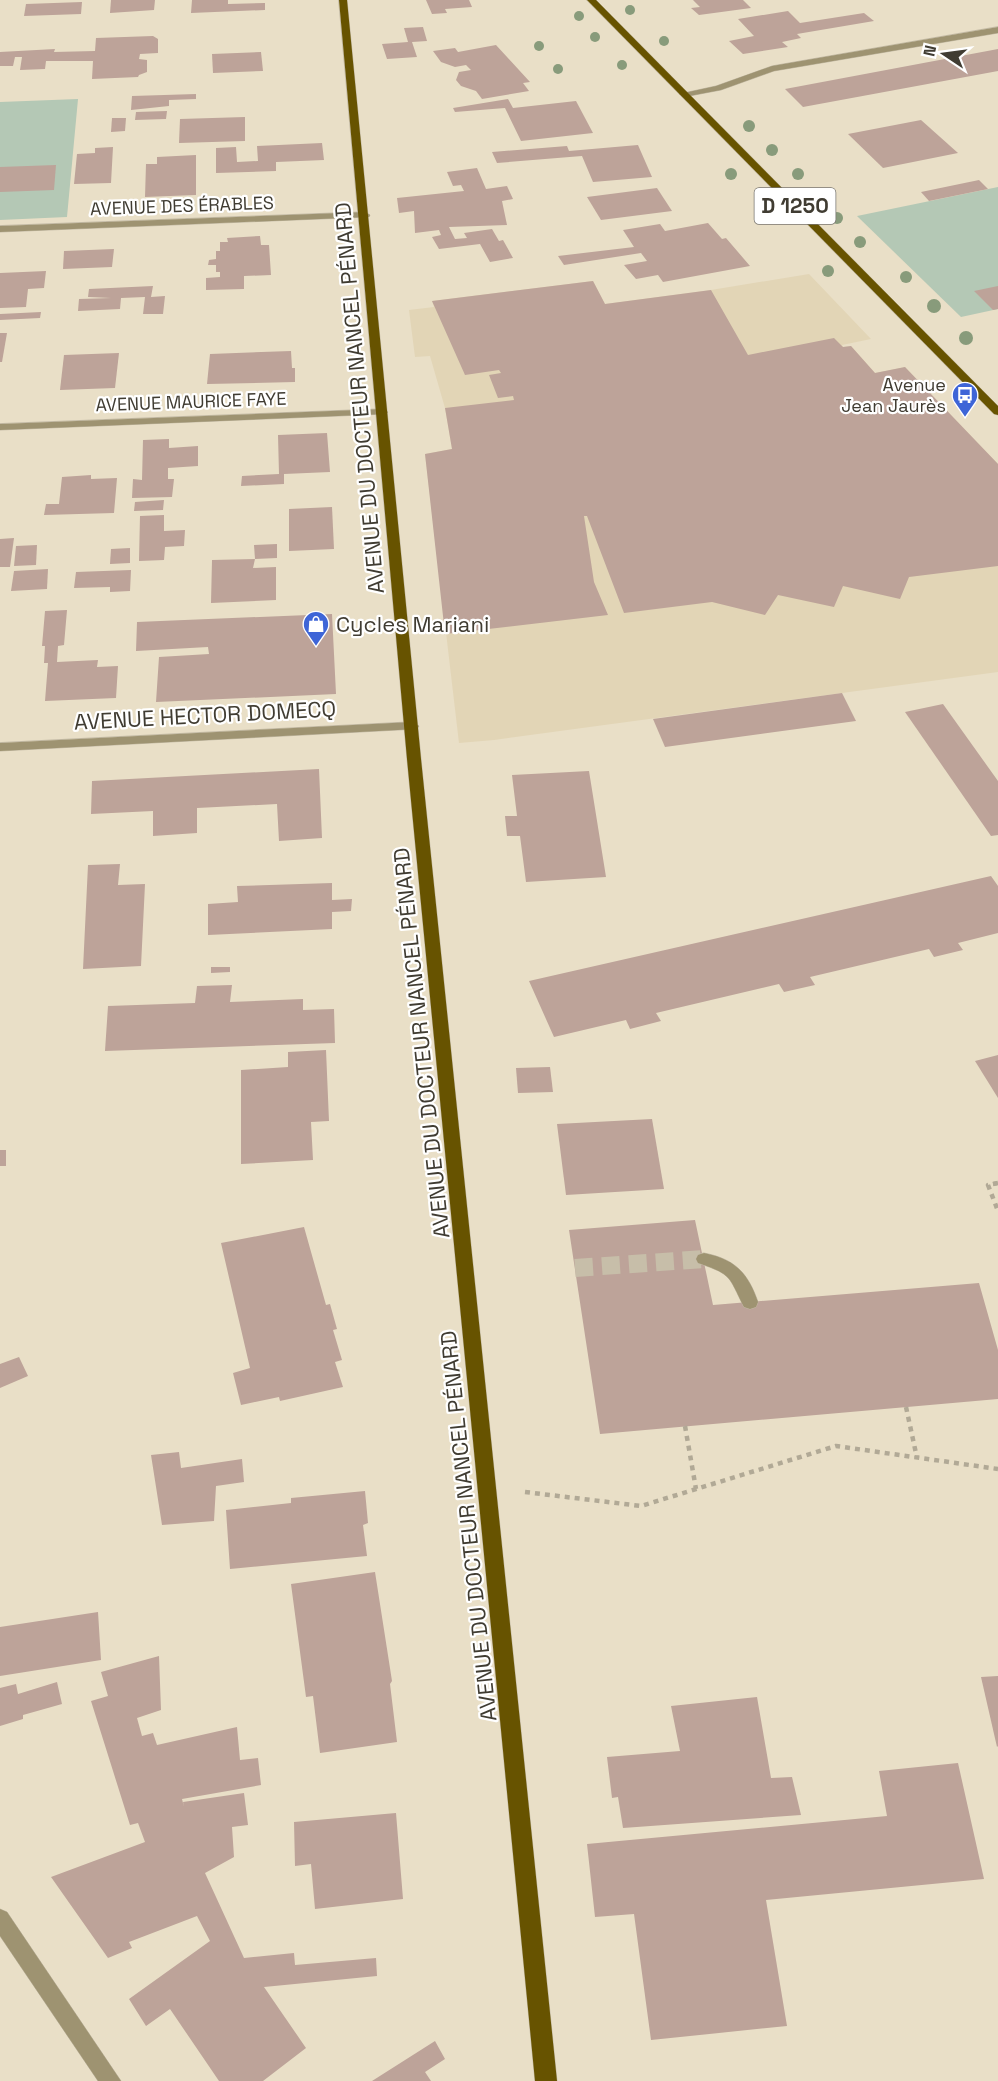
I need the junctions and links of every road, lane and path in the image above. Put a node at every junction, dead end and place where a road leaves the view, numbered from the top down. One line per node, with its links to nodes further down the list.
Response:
1 (343, 0): 5 (main road, AVENUE DU DOCTEUR NANCEL PÉNARD)
2 (591, 0): 4 (main road, D 1250)
3 (998, 30): 4 (street)
4 (684, 94): 8 (main road, D 1250)
5 (365, 215): 6 (street, AVENUE DES ÉRABLES); 7 (main road, AVENUE DU DOCTEUR NANCEL PÉNARD)
6 (0, 229)
7 (382, 412): 9 (street, AVENUE MAURICE FAYE); 10 (main road, AVENUE DU DOCTEUR NANCEL PÉNARD)
8 (998, 412)
9 (0, 427)
10 (412, 726): 11 (street, AVENUE HECTOR DOMECQ); 20 (main road, AVENUE DU DOCTEUR NANCEL PÉNARD)
11 (0, 747)
12 (998, 1183): 13 (path)
13 (998, 1210)
14 (704, 1259): 15 (street)
15 (750, 1302)
16 (906, 1407): 18 (path)
17 (685, 1426): 21 (path)
18 (917, 1458): 19 (path); 21 (path)
19 (998, 1469)
20 (486, 1487): 21 (path); 24 (main road, AVENUE DU DOCTEUR NANCEL PÉNARD)
21 (696, 1489)
22 (0, 1919): 23 (street)
23 (110, 2081)
24 (546, 2081)

